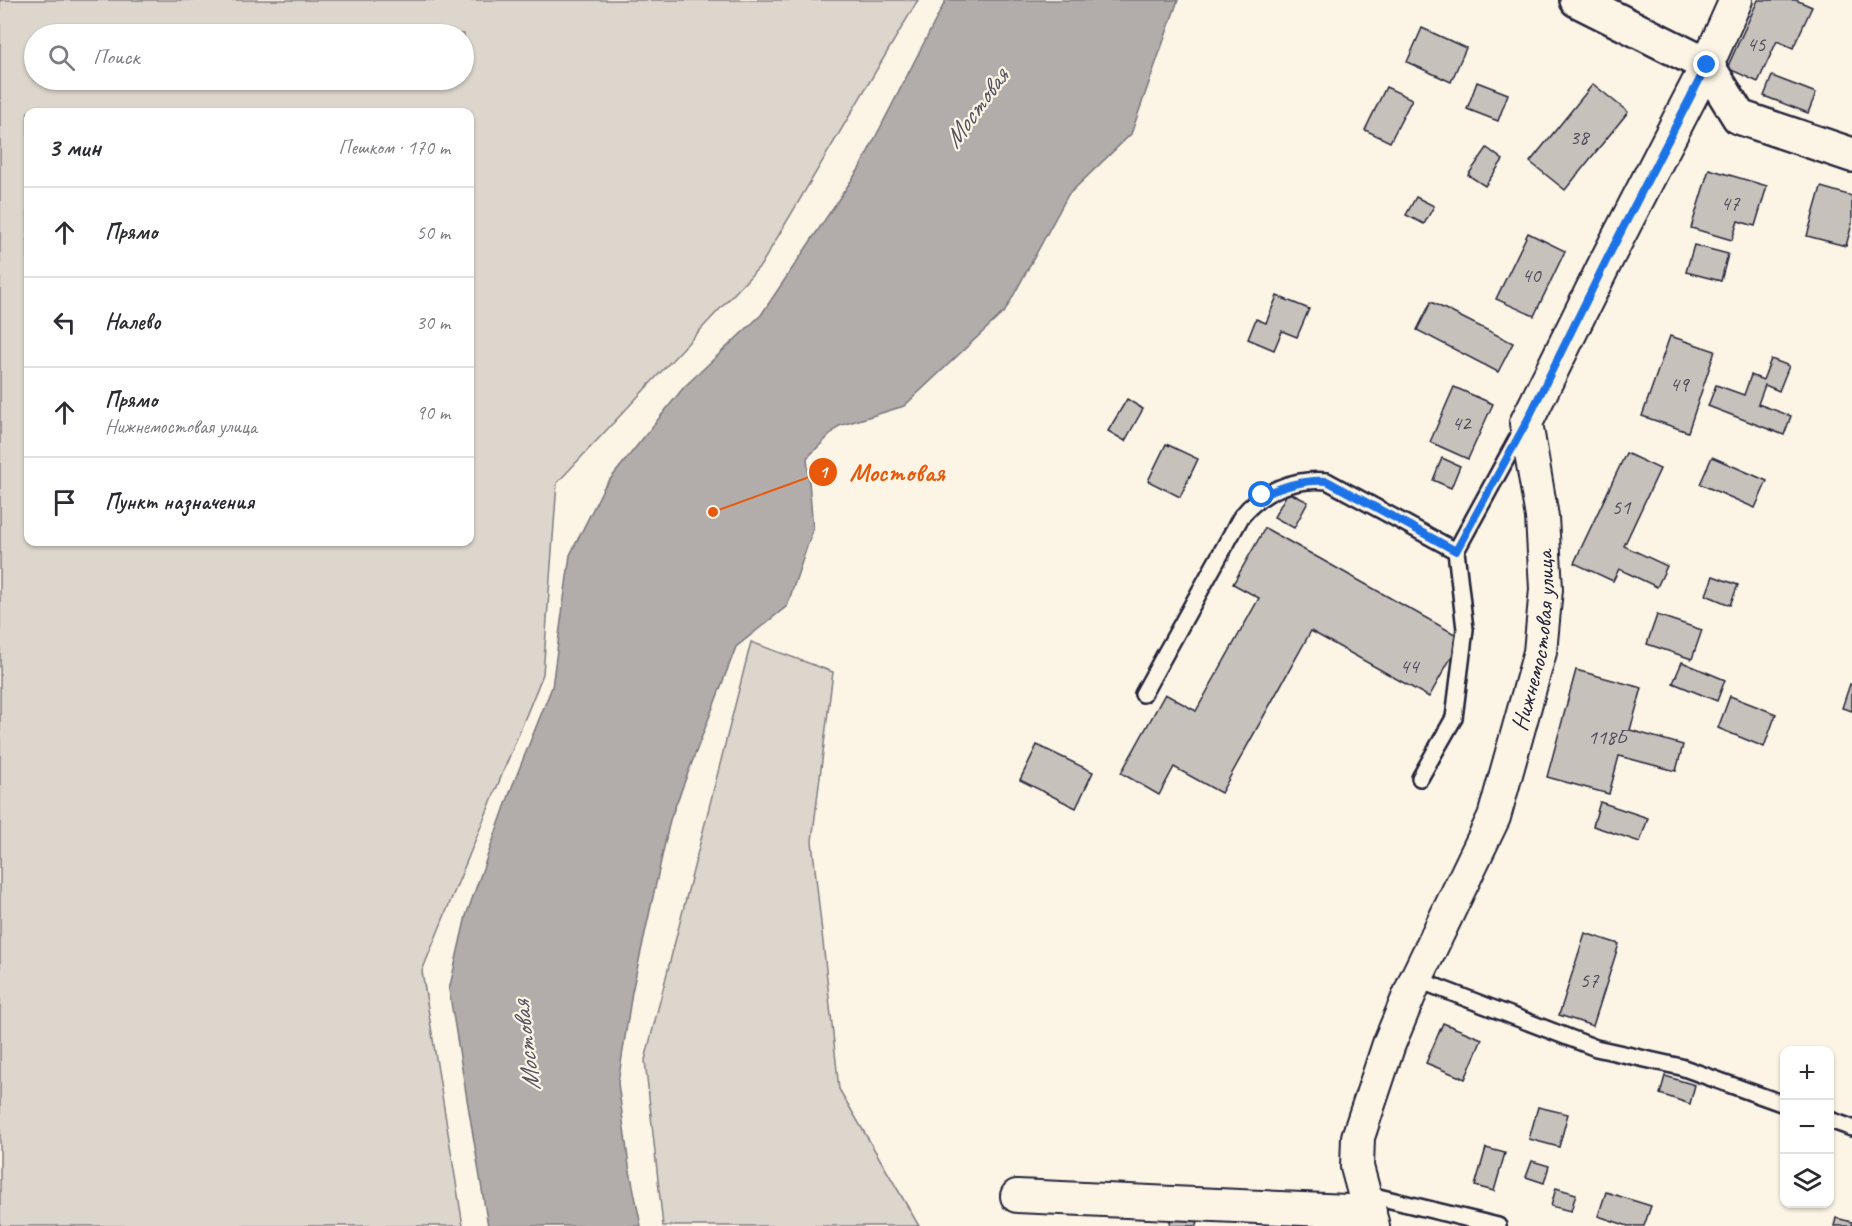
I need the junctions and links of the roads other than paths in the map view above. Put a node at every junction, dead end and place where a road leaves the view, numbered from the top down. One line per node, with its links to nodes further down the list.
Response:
1 (1577, 0): 3 (street)
2 (1736, 0): 3 (street)
3 (1707, 65): 4 (street); 5 (street)
4 (1852, 155)
5 (1526, 423): 6 (lane); 9 (street, Нижнемостовая улица)
6 (1456, 551): 7 (lane); 8 (lane)
7 (1143, 694)
8 (1420, 778)
9 (1416, 979): 10 (lane); 14 (street, Нижнемостовая улица)
10 (1780, 1102)
11 (1834, 1121): 12 (lane)
12 (1852, 1128)
13 (1017, 1196): 14 (street)
14 (1369, 1210): 15 (lane)
15 (1498, 1226)

